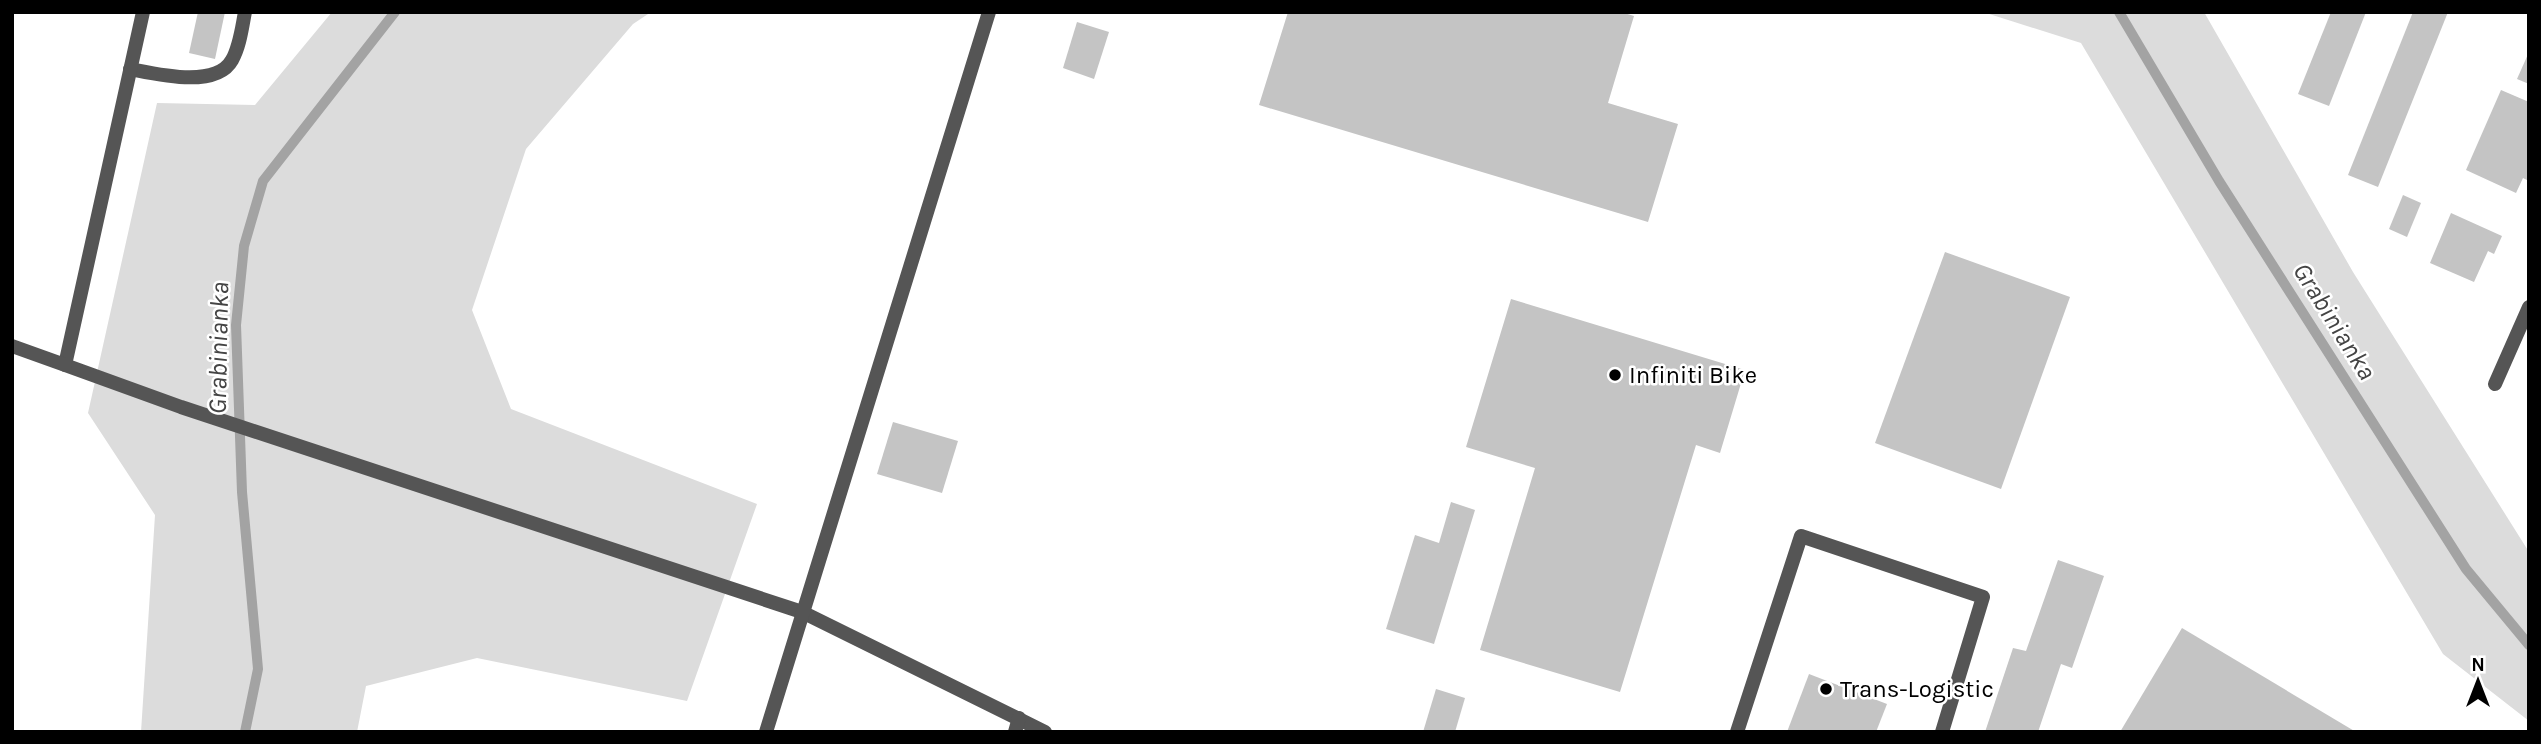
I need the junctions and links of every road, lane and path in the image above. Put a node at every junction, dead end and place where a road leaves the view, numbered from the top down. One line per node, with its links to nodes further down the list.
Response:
1 (143, 12): 4 (street)
2 (245, 12): 4 (street)
3 (989, 12): 9 (street)
4 (130, 69): 7 (street)
5 (2529, 307): 8 (street)
6 (12, 346): 7 (street)
7 (65, 365): 9 (street)
8 (2495, 384)
9 (802, 612): 10 (street); 11 (street)
10 (1017, 725): 12 (street)
11 (766, 732)
12 (1045, 732)
13 (1737, 732): 14 (street)
14 (1942, 732)

